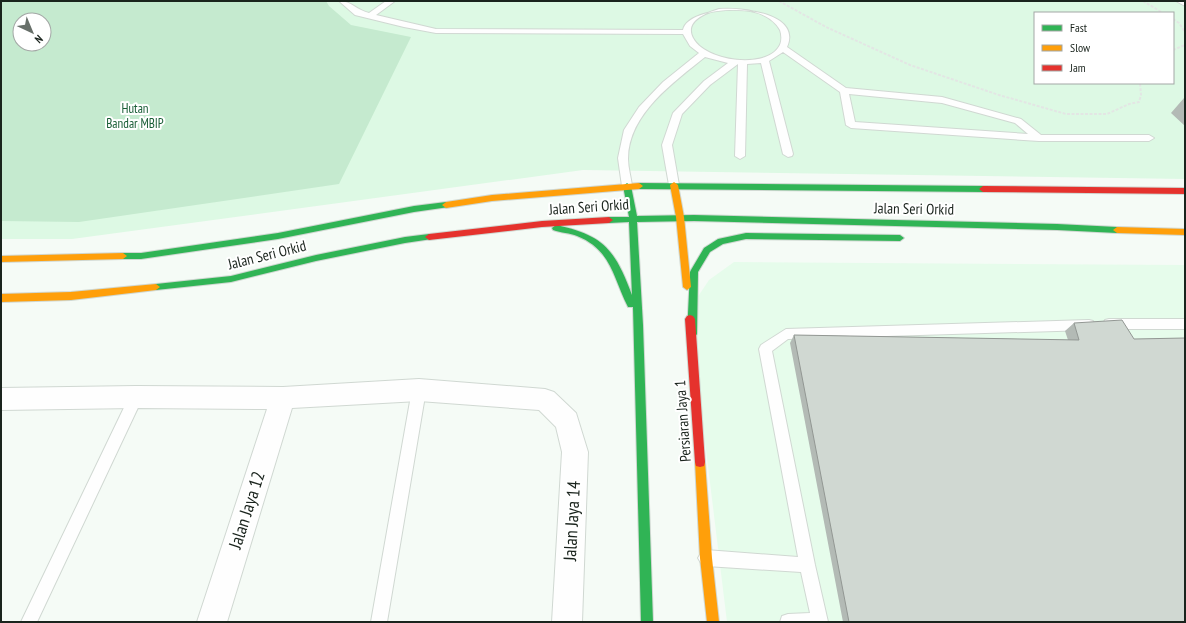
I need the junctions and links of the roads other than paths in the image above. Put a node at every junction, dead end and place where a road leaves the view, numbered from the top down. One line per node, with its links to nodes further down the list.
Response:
1 (343, 1): 5 (lane)
2 (391, 1): 5 (lane)
3 (1180, 1): 4 (lane)
4 (1185, 4)
5 (370, 16): 6 (lane)
6 (686, 32): 7 (lane); 8 (lane)
7 (783, 48): 9 (lane); 11 (lane)
8 (705, 53): 10 (lane); 17 (lane)
9 (765, 60): 10 (lane); 14 (lane)
10 (740, 62): 15 (lane); 16 (lane)
11 (844, 90): 12 (lane); 12 (lane)
12 (1039, 138): 13 (lane)
13 (1149, 138)
14 (788, 154)
15 (740, 156)
16 (674, 185): 17 (main road, Jalan Seri Orkid); 18 (main road, Jalan Seri Orkid); 20 (main road, Persiaran Jaya 1)
17 (627, 186): 19 (main road); 26 (main road, Jalan Seri Orkid)
18 (1185, 191)
19 (633, 218): 20 (main road, Jalan Seri Orkid); 21 (main road, Jalan Seri Orkid); 28 (main road)
20 (680, 218): 22 (main road, Jalan Seri Orkid); 30 (main road, Persiaran Jaya 1)
21 (542, 224): 27 (main road, Jalan Seri Orkid); 28 (main road)
22 (1057, 227): 23 (main road, Jalan Seri Orkid); 24 (main road)
23 (1185, 232)
24 (970, 234)
25 (906, 238): 30 (main road)
26 (1, 258)
27 (1, 298)
28 (638, 324): 42 (main road)
29 (1185, 324): 36 (lane)
30 (692, 334): 35 (main road, Persiaran Jaya 1)
31 (419, 390): 33 (street); 40 (lane); 41 (street, Jalan Jaya 14)
32 (136, 397): 33 (street); 34 (street); 38 (lane)
33 (283, 398): 39 (street, Jalan Jaya 12)
34 (1, 399)
35 (706, 558): 36 (lane); 43 (main road, Persiaran Jaya 1)
36 (807, 565): 37 (lane)
37 (820, 621): 44 (lane)
38 (29, 622)
39 (212, 622)
40 (379, 622)
41 (567, 622)
42 (647, 622)
43 (713, 622)
44 (788, 622)

